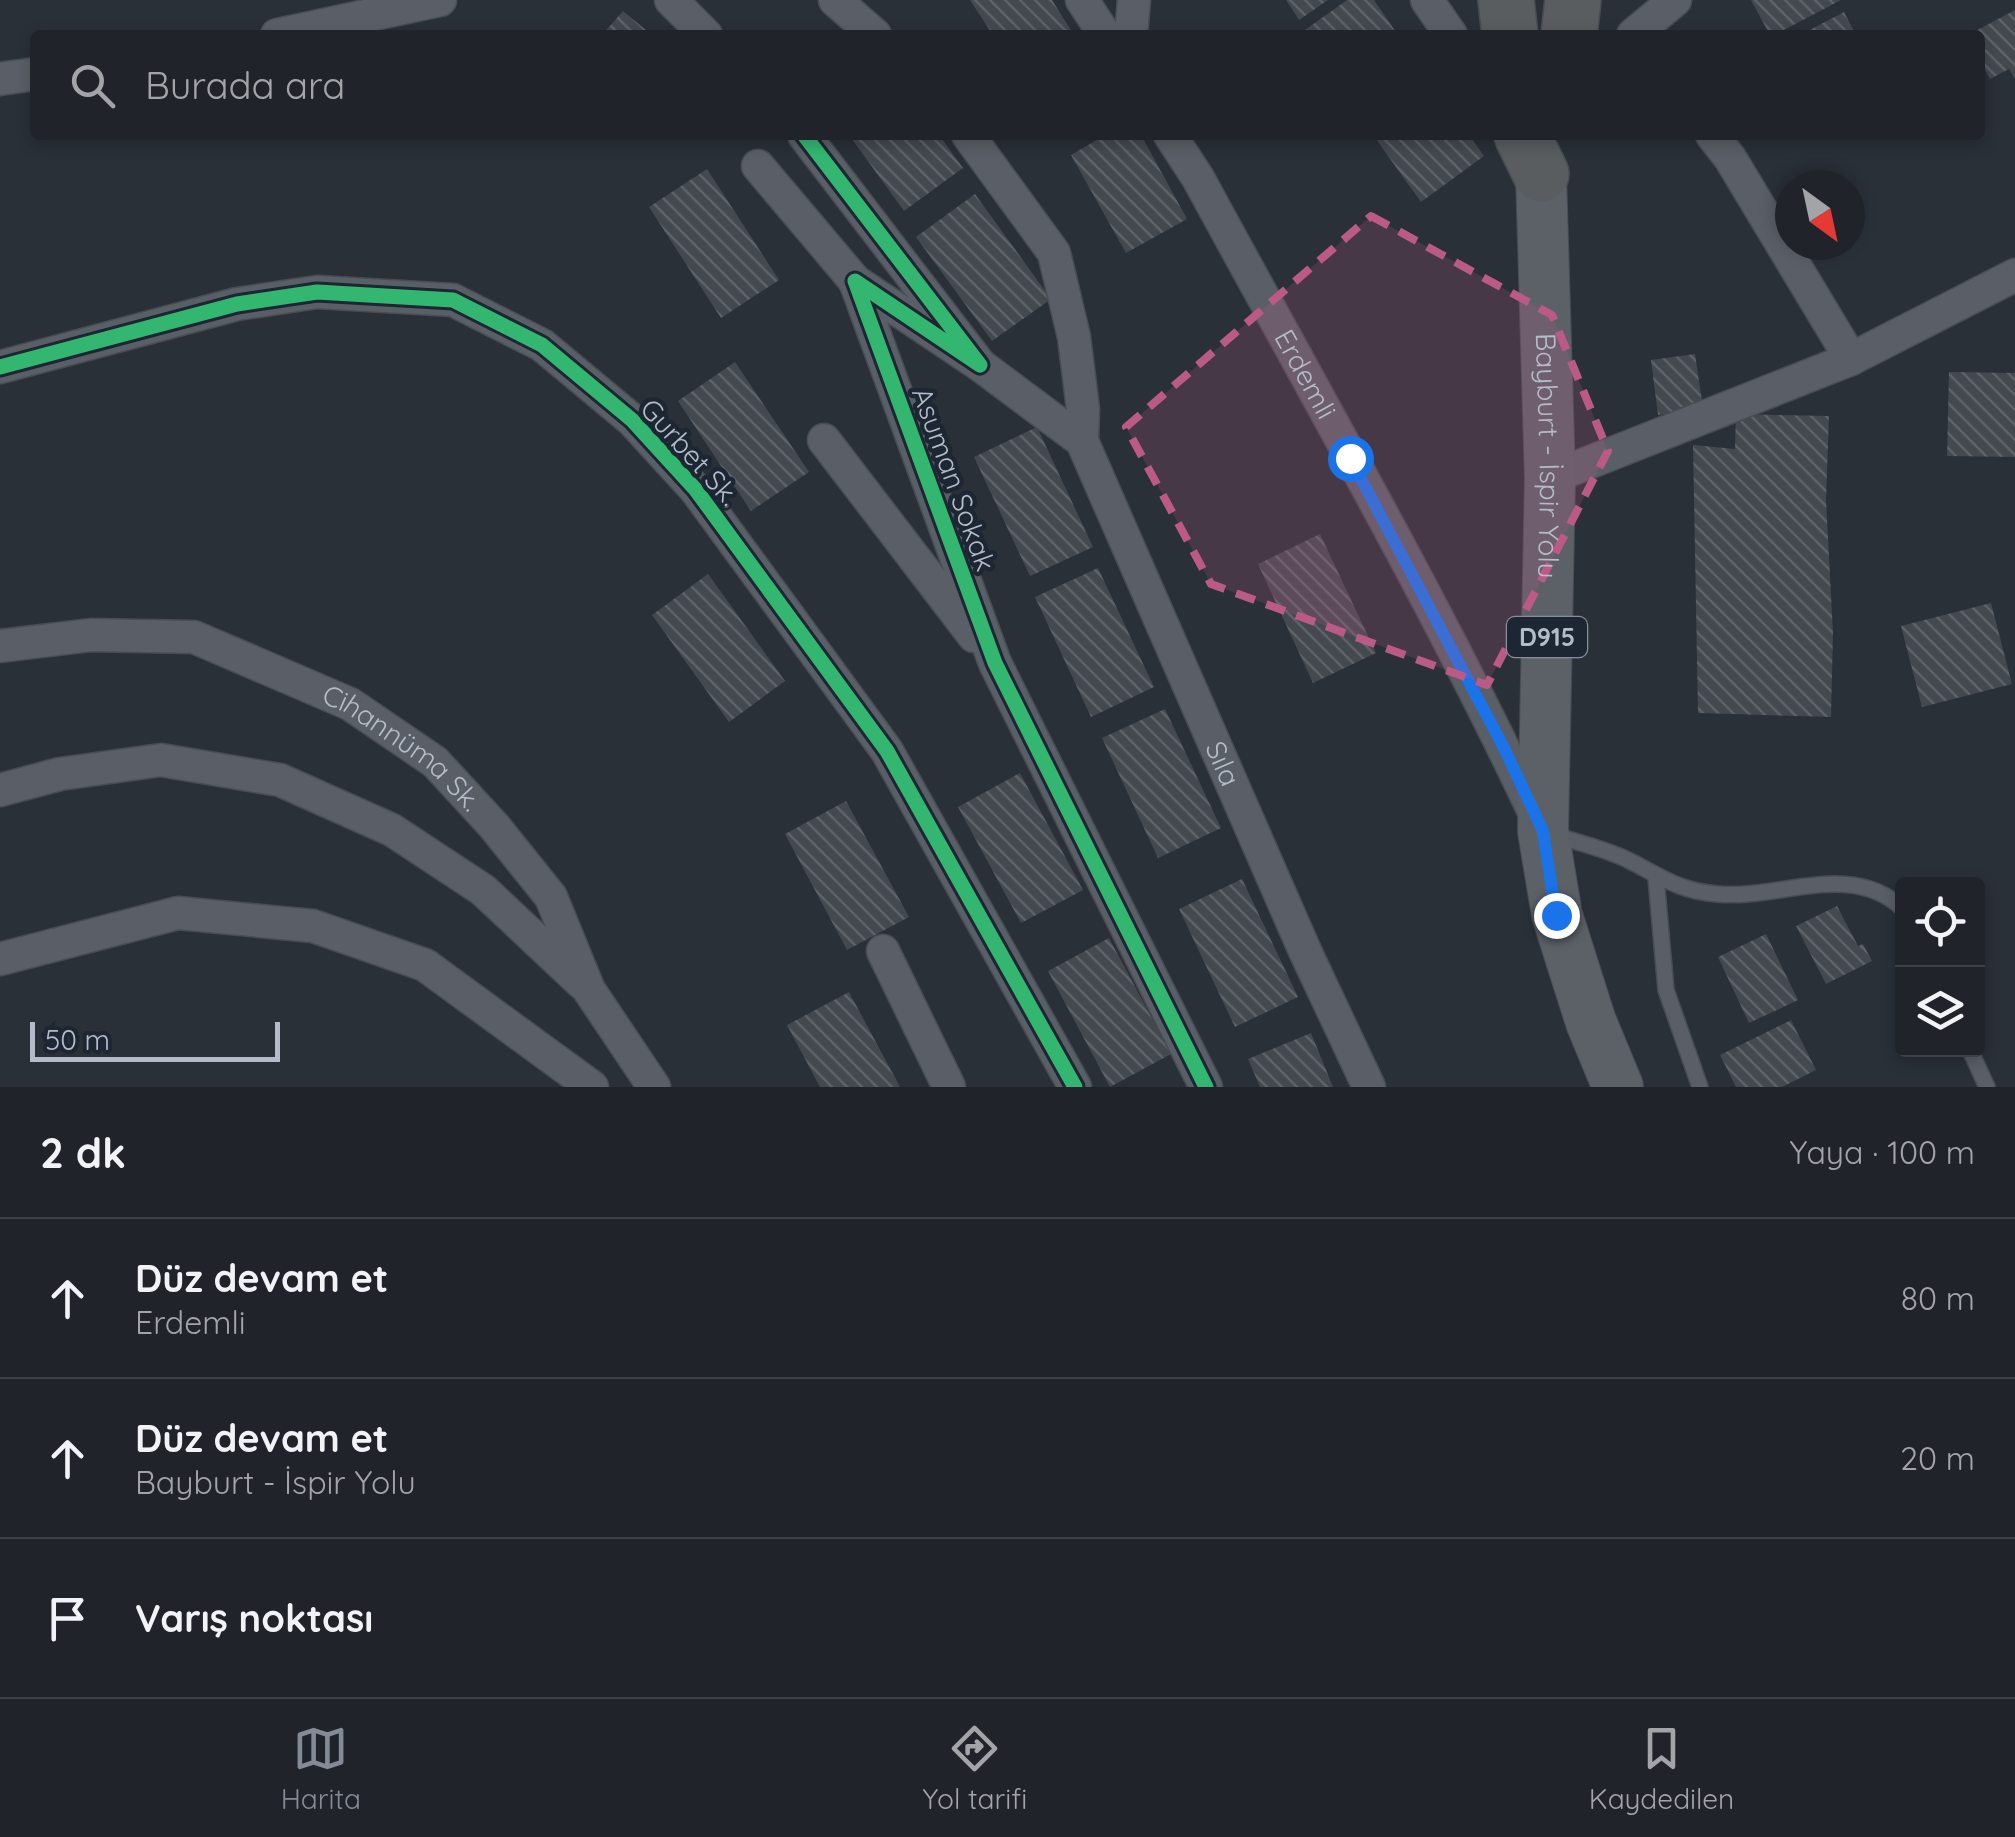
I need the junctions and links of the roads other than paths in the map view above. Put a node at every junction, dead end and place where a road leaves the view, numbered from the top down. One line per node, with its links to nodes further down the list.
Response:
1 (440, 0): 10 (street)
2 (671, 0): 11 (street)
3 (835, 0): 12 (street)
4 (1082, 0): 13 (street)
5 (1134, 0): 14 (street)
6 (1427, 0): 15 (street)
7 (1506, 0): 16 (highway)
8 (1573, 0): 17 (highway)
9 (1675, 0): 18 (street)
10 (300, 30)
11 (701, 30)
12 (868, 30)
13 (1102, 30)
14 (1131, 30)
15 (1448, 30)
16 (1509, 30)
17 (1569, 30)
18 (1639, 30)
19 (30, 75): 20 (street)
20 (0, 79)
21 (808, 140): 30 (street)
22 (972, 140): 33 (street)
23 (1173, 140): 40 (street, Erdemli)
24 (1716, 140): 29 (street)
25 (1539, 148): 34 (main road, Bayburt - İspir Yolu / D915)
26 (758, 166): 28 (street)
27 (2015, 275): 29 (street)
28 (855, 281): 30 (street, Asuman Sokak); 36 (street, Asuman Sokak)
29 (1851, 359): 34 (street)
30 (980, 365): 33 (street)
31 (0, 367): 50 (street, Gurbet Sk.)
32 (824, 440): 36 (street)
33 (1082, 441): 52 (street, Sıla)
34 (1550, 478): 40 (main road, Bayburt - İspir Yolu / D915)
35 (0, 646): 45 (street, Cihannüma Sk.)
36 (995, 664): 51 (street, Asuman Sokak)
37 (0, 762): 38 (street)
38 (60, 774): 39 (street); 45 (street)
39 (0, 790)
40 (1543, 831): 41 (lane); 53 (main road, Bayburt - İspir Yolu / D915)
41 (1656, 878): 42 (lane); 54 (lane)
42 (1895, 903)
43 (883, 951): 49 (street)
44 (0, 959): 47 (street)
45 (589, 990): 48 (street, Cihannüma Sk.)
46 (1973, 1057): 55 (lane)
47 (592, 1087)
48 (654, 1087)
49 (949, 1087)
50 (1075, 1087)
51 (1206, 1087)
52 (1369, 1087)
53 (1618, 1087)
54 (1700, 1087)
55 (1987, 1087)

